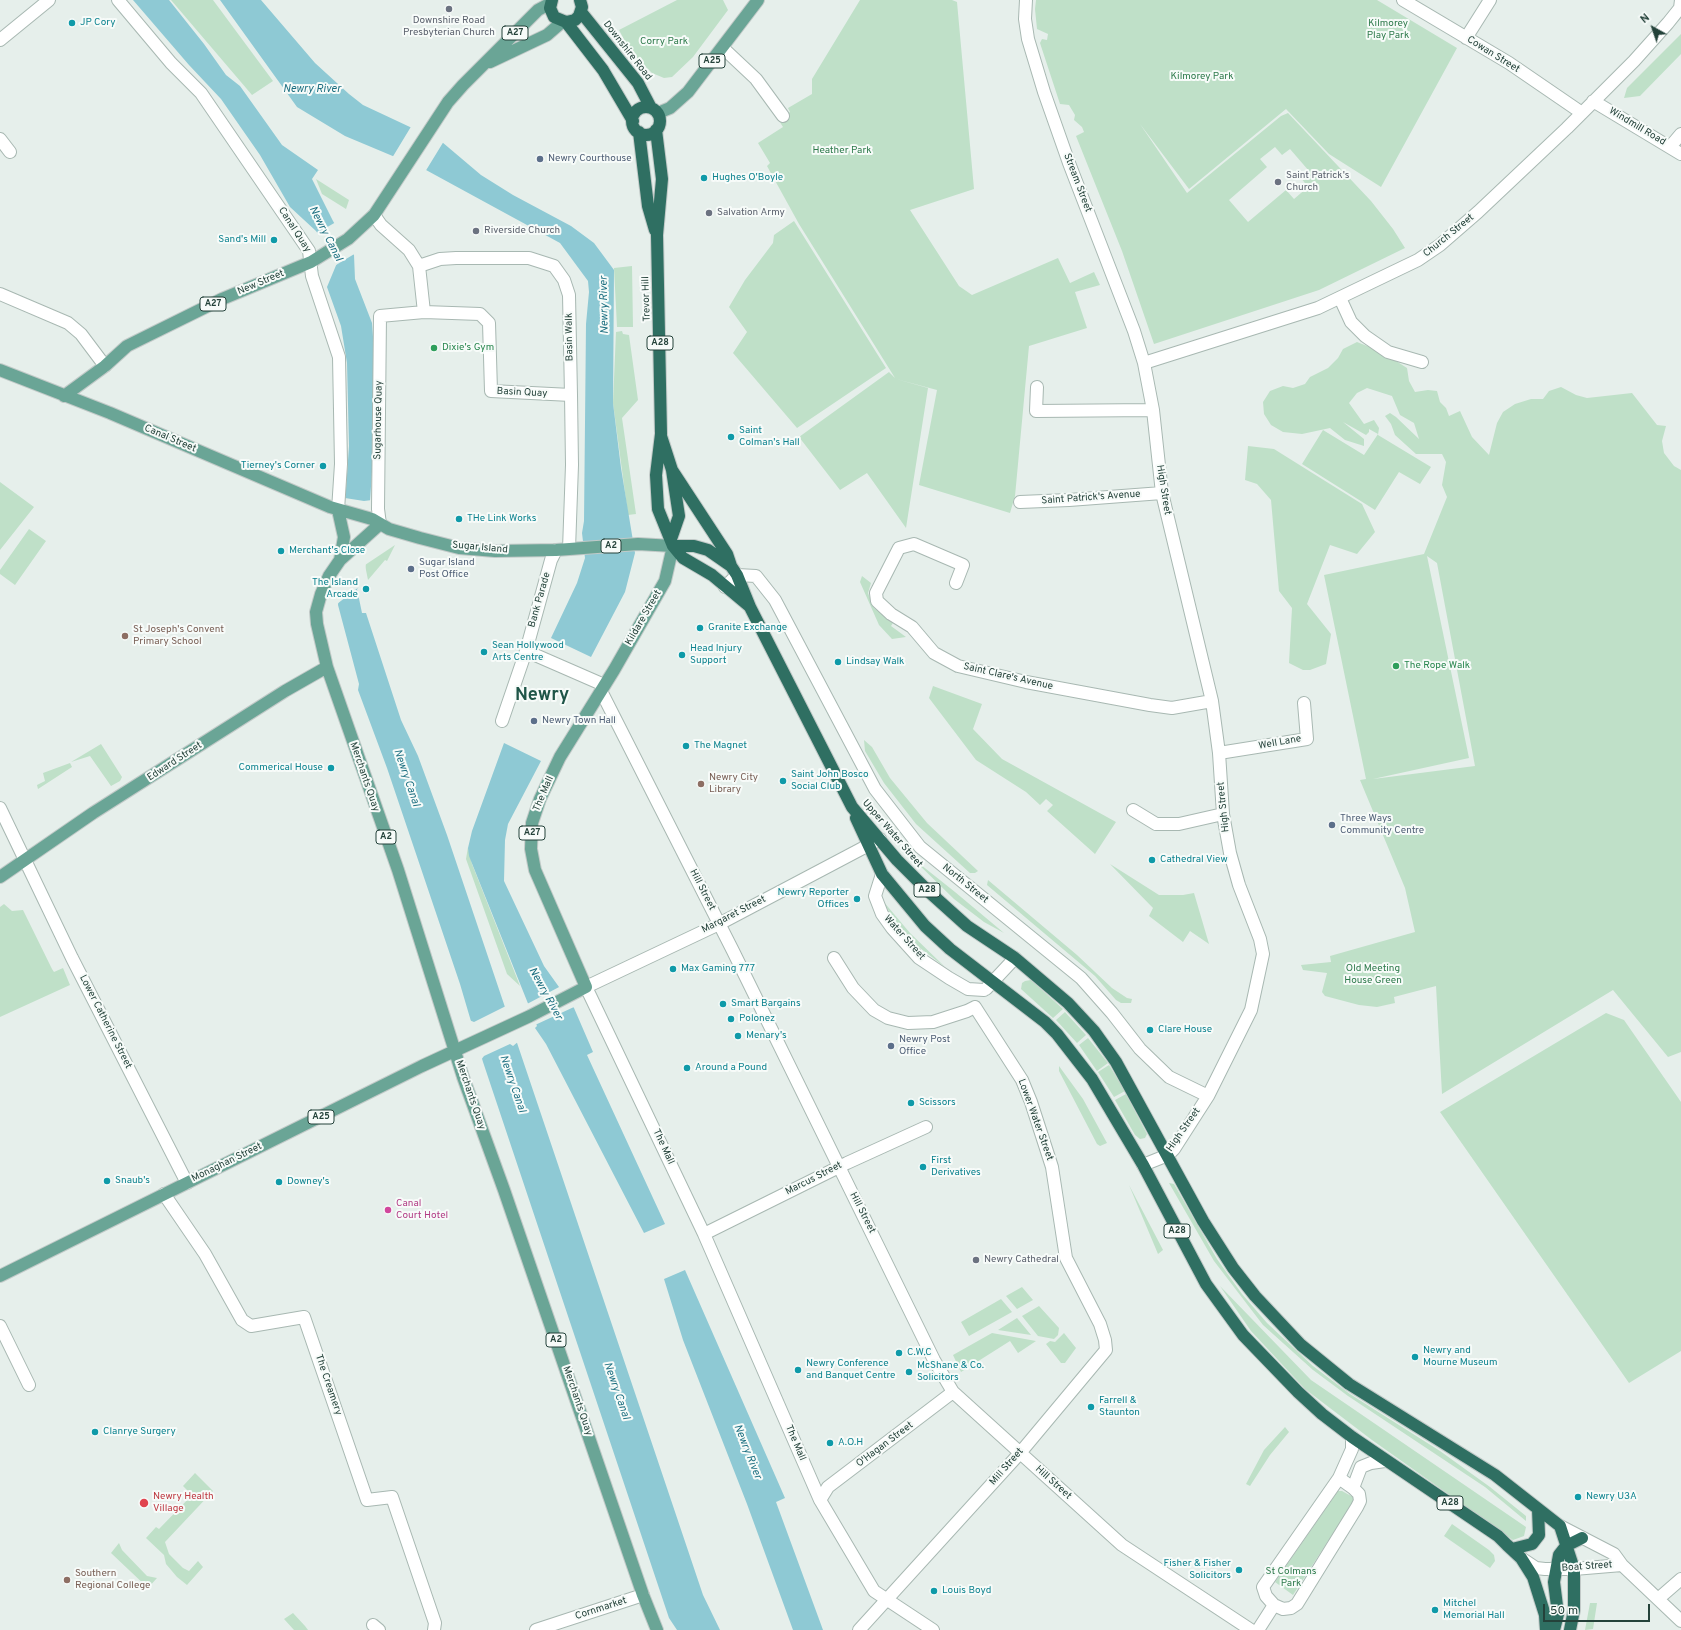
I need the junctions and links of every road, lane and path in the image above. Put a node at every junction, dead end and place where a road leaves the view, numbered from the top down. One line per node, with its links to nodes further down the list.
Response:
1 (49, 0): 12 (street)
2 (118, 0): 29 (street, Canal Quay)
3 (758, 0): 13 (main road, A25)
4 (1026, 0): 36 (street, Stream Street)
5 (1402, 0): 11 (street, Cowan Street)
6 (1490, 0): 11 (street)
7 (1681, 0): 15 (street, Church Street)
8 (552, 1): 10 (highway, A28); 14 (main road, A27)
9 (580, 6): 10 (highway, Downshire Road); 16 (highway, Downshire Road)
10 (564, 22): 14 (main road, A27); 19 (highway, A28)
11 (1466, 38): 17 (street, Cowan Street)
12 (0, 40)
13 (723, 48): 16 (main road, A25); 18 (street)
14 (482, 66): 27 (main road, New Street / A27)
15 (1593, 101): 17 (street, Church Street); 24 (street, Windmill Road)
16 (654, 110): 19 (highway); 20 (highway, A28)
17 (1582, 112): 32 (street, Church Street)
18 (783, 116)
19 (633, 121): 21 (highway, A28)
20 (656, 130): 21 (highway); 28 (highway, Trevor Hill / A28)
21 (639, 132): 28 (highway, Trevor Hill / A28)
22 (1681, 134): 24 (street)
23 (0, 139): 25 (street)
24 (1670, 147): 26 (street, Windmill Road)
25 (10, 152)
26 (1681, 154)
27 (374, 215): 29 (main road, New Street / A27); 30 (street)
28 (657, 235): 43 (highway, Trevor Hill / A28)
29 (311, 262): 37 (main road, New Street / A27); 47 (street, Canal Quay)
30 (419, 266): 33 (street); 40 (street, Basin Walk)
31 (0, 294): 37 (street)
32 (1340, 298): 35 (street); 36 (street, Church Street)
33 (424, 312): 34 (street, Basin Quay); 40 (street, Basin Quay)
34 (380, 316): 48 (street, Sugarhouse Quay)
35 (1422, 362)
36 (1144, 363): 42 (street, High Street)
37 (105, 366): 41 (main road, New Street / A27)
38 (0, 370): 41 (main road, Canal Street)
39 (1036, 387): 42 (street)
40 (572, 395): 50 (street, Basin Walk)
41 (64, 396): 47 (main road, Canal Street)
42 (1153, 410): 45 (street, High Street)
43 (661, 434): 44 (highway, Trevor Hill / A28); 49 (highway, Trevor Hill / A28)
44 (672, 470): 49 (highway, Trevor Hill / A28); 53 (highway, A28)
45 (1162, 493): 46 (street, Saint Patrick's Avenue); 60 (street, High Street)
46 (1020, 502)
47 (341, 515): 48 (main road, Sugar Island / A2); 52 (main road, Merchants Quay / A2)
48 (376, 521): 51 (main road, Sugar Island / A2); 52 (main road, Merchants Quay / A2)
49 (672, 542): 50 (main road, A2); 53 (highway); 55 (highway, Upper Water Street / A28); 59 (main road, Kildare Street / A27)
50 (574, 549): 51 (main road, Sugar Island / A2)
51 (556, 550): 57 (street, Bank Parade)
52 (340, 560): 58 (main road, Merchants Quay / A2)
53 (734, 570): 55 (street); 56 (highway, Upper Water Street / A28); 81 (street, North Street)
54 (956, 582): 60 (street, Saint Clare's Avenue)
55 (725, 587): 56 (highway, Upper Water Street / A28)
56 (750, 607): 64 (highway, Upper Water Street / A28)
57 (526, 651): 59 (street); 62 (street, Bank Parade)
58 (327, 667): 70 (main road, Edward Street); 80 (main road, Merchants Quay / A2)
59 (602, 688): 73 (street, Hill Street); 77 (main road, The Mall / A27)
60 (1212, 701): 63 (street, High Street)
61 (1304, 703): 63 (street, Well Lane)
62 (502, 721)
63 (1219, 753): 67 (street, High Street)
64 (852, 807): 68 (highway, Upper Water Street / A28); 69 (highway, A28)
65 (0, 808): 70 (street, Lower Catherine Street)
66 (1133, 810): 67 (street)
67 (1223, 814): 81 (street, High Street)
68 (880, 840): 69 (street, Margaret Street); 75 (highway, Upper Water Street / A28)
69 (868, 845): 71 (highway, A28); 73 (street, Margaret Street)
70 (24, 861): 72 (main road, Edward Street); 86 (street, Lower Catherine Street)
71 (882, 874): 76 (highway, A28); 78 (street, Water Street)
72 (0, 877)
73 (719, 924): 77 (street, Margaret Street); 85 (street, Hill Street)
74 (834, 958): 79 (street)
75 (1015, 958): 76 (street); 83 (highway, Upper Water Street / A28)
76 (994, 981): 78 (street); 84 (highway, A28)
77 (586, 987): 80 (main road, Monaghan Street); 88 (street, The Mall)
78 (984, 990): 79 (street)
79 (975, 1007): 90 (street, Lower Water Street)
80 (455, 1050): 86 (main road, Monaghan Street / A25); 110 (main road, Merchants Quay / A2)
81 (1208, 1096): 83 (street, High Street)
82 (926, 1127): 85 (street, Marcus Street)
83 (1168, 1155): 84 (street, High Street); 100 (highway, A28)
84 (1143, 1165): 94 (highway, A28)
85 (839, 1167): 88 (street, Marcus Street); 93 (street, Hill Street)
86 (187, 1183): 87 (main road, Monaghan Street / A25)
87 (164, 1194): 89 (main road, Monaghan Street / A25); 115 (street, The Creamery)
88 (704, 1234): 99 (street, The Mall)
89 (0, 1276)
90 (1100, 1324): 95 (street, Mill Street)
91 (0, 1326): 92 (street)
92 (29, 1385)
93 (953, 1392): 95 (street, Hill Street); 99 (street, O'Hagan Street)
94 (1352, 1437): 96 (highway, A28); 97 (street)
95 (1020, 1453): 112 (street, Mill Street); 120 (street, Hill Street)
96 (1385, 1461): 98 (street); 104 (highway, A28)
97 (1339, 1478): 98 (street); 113 (street)
98 (1353, 1488): 113 (street)
99 (820, 1500): 112 (street, The Mall)
100 (1538, 1509): 101 (highway, A28); 104 (highway)
101 (1560, 1526): 102 (street); 103 (highway)
102 (1582, 1538): 103 (highway); 106 (street)
103 (1566, 1546): 107 (highway); 108 (highway)
104 (1512, 1550): 105 (highway, A28)
105 (1521, 1558): 108 (street, Boat Street); 122 (highway, A28)
106 (1622, 1565): 107 (street, Boat Street); 111 (street, Boat Street)
107 (1574, 1569): 108 (street, Boat Street); 124 (highway)
108 (1556, 1570): 123 (highway)
109 (1681, 1579): 111 (street)
110 (643, 1595): 116 (street, Cornmarket); 117 (main road, Merchants Quay / A2)
111 (1658, 1598): 114 (street, Boat Street)
112 (888, 1601): 118 (street, Mill Street); 119 (street, The Mall)
113 (1274, 1605): 121 (street)
114 (1681, 1621)
115 (434, 1630)
116 (536, 1630)
117 (656, 1630)
118 (859, 1630)
119 (933, 1630)
120 (1251, 1630)
121 (1258, 1630)
122 (1546, 1630)
123 (1554, 1630)
124 (1570, 1630)

